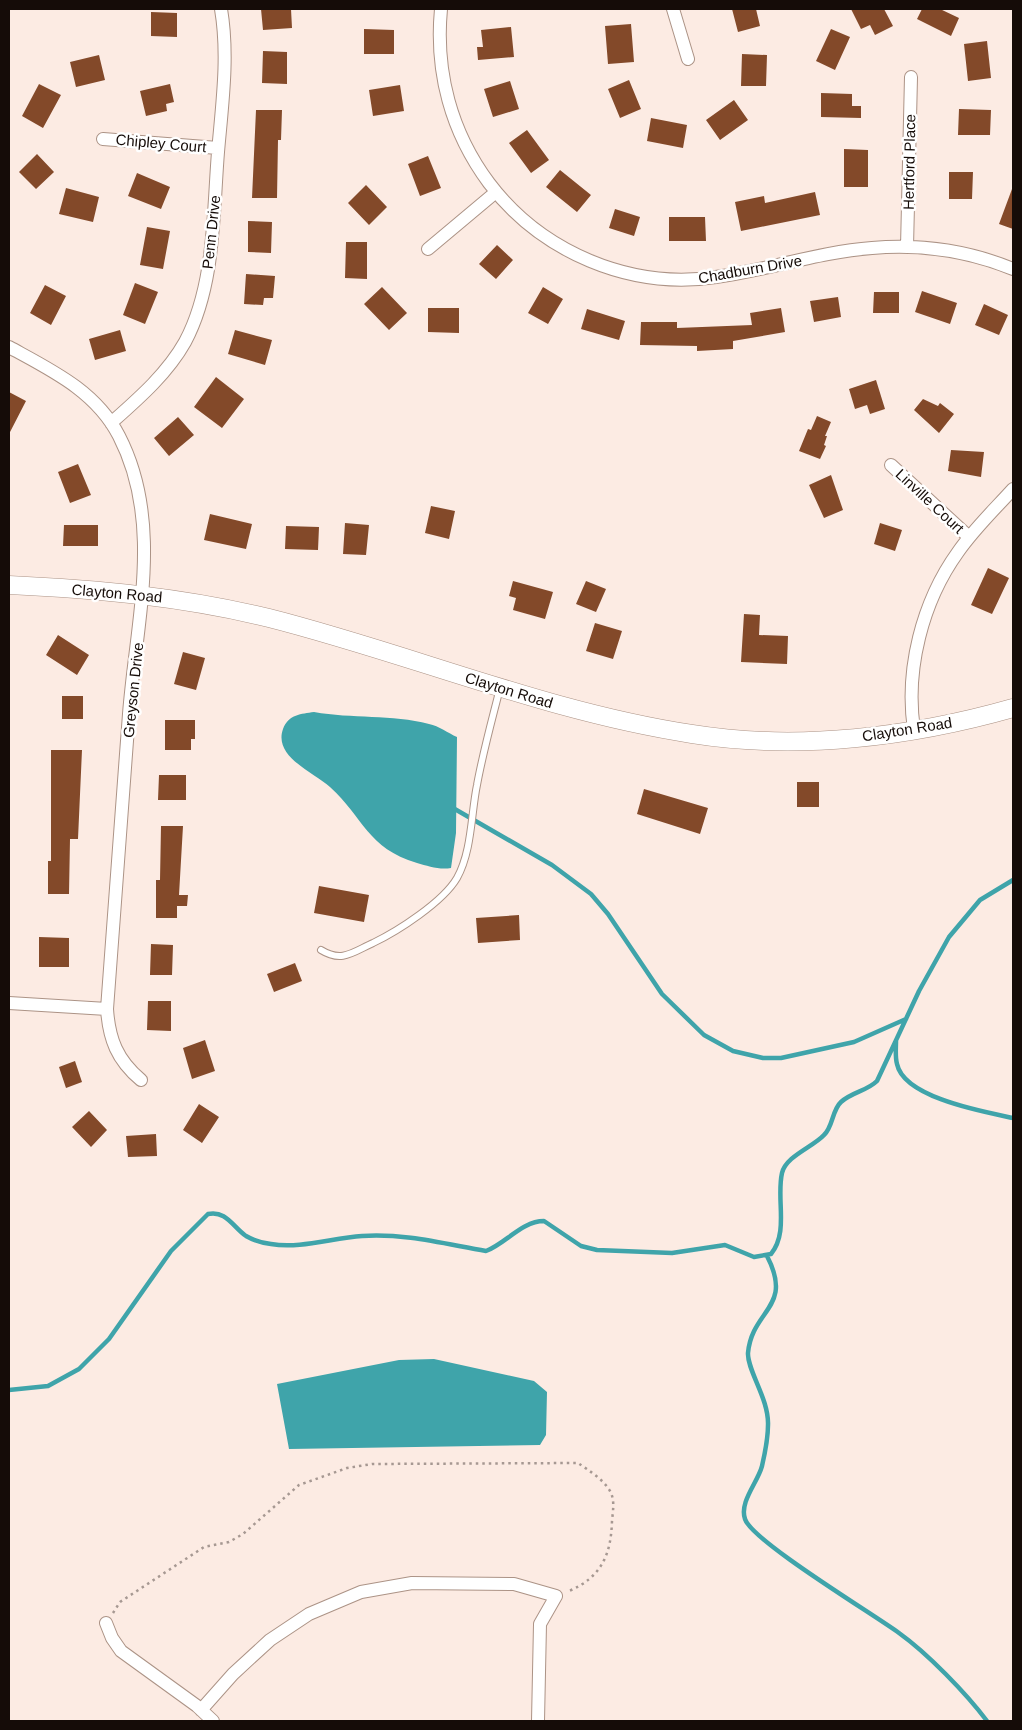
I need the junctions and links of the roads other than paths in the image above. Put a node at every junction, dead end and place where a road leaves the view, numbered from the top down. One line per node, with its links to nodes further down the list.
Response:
1 (221, 9): 7 (street, Penn Drive)
2 (441, 9): 8 (street, Chadburn Drive)
3 (673, 9): 4 (street)
4 (688, 59)
5 (911, 77): 9 (street, Hertford Place)
6 (104, 139): 7 (street, Chipley Court)
7 (218, 148): 13 (street, Penn Drive)
8 (496, 192): 9 (street, Chadburn Drive); 10 (street)
9 (907, 247): 11 (street, Chadburn Drive)
10 (428, 250)
11 (1013, 269)
12 (9, 347): 13 (street, Greyson Drive)
13 (111, 423): 18 (street, Greyson Drive)
14 (891, 465): 16 (street, Linville Court)
15 (1013, 489): 16 (street)
16 (969, 537): 21 (street)
17 (9, 585): 18 (street, Clayton Road)
18 (142, 594): 19 (street, Clayton Road); 24 (street, Greyson Drive)
19 (501, 687): 21 (street, Clayton Road); 22 (lane)
20 (1013, 708): 21 (street, Clayton Road)
21 (914, 730)
22 (321, 950)
23 (9, 1003): 24 (street)
24 (107, 1009): 25 (street, Greyson Drive)
25 (141, 1080)
26 (106, 1623): 27 (street)
27 (201, 1710): 28 (street); 29 (street)
28 (213, 1721)
29 (538, 1721)

